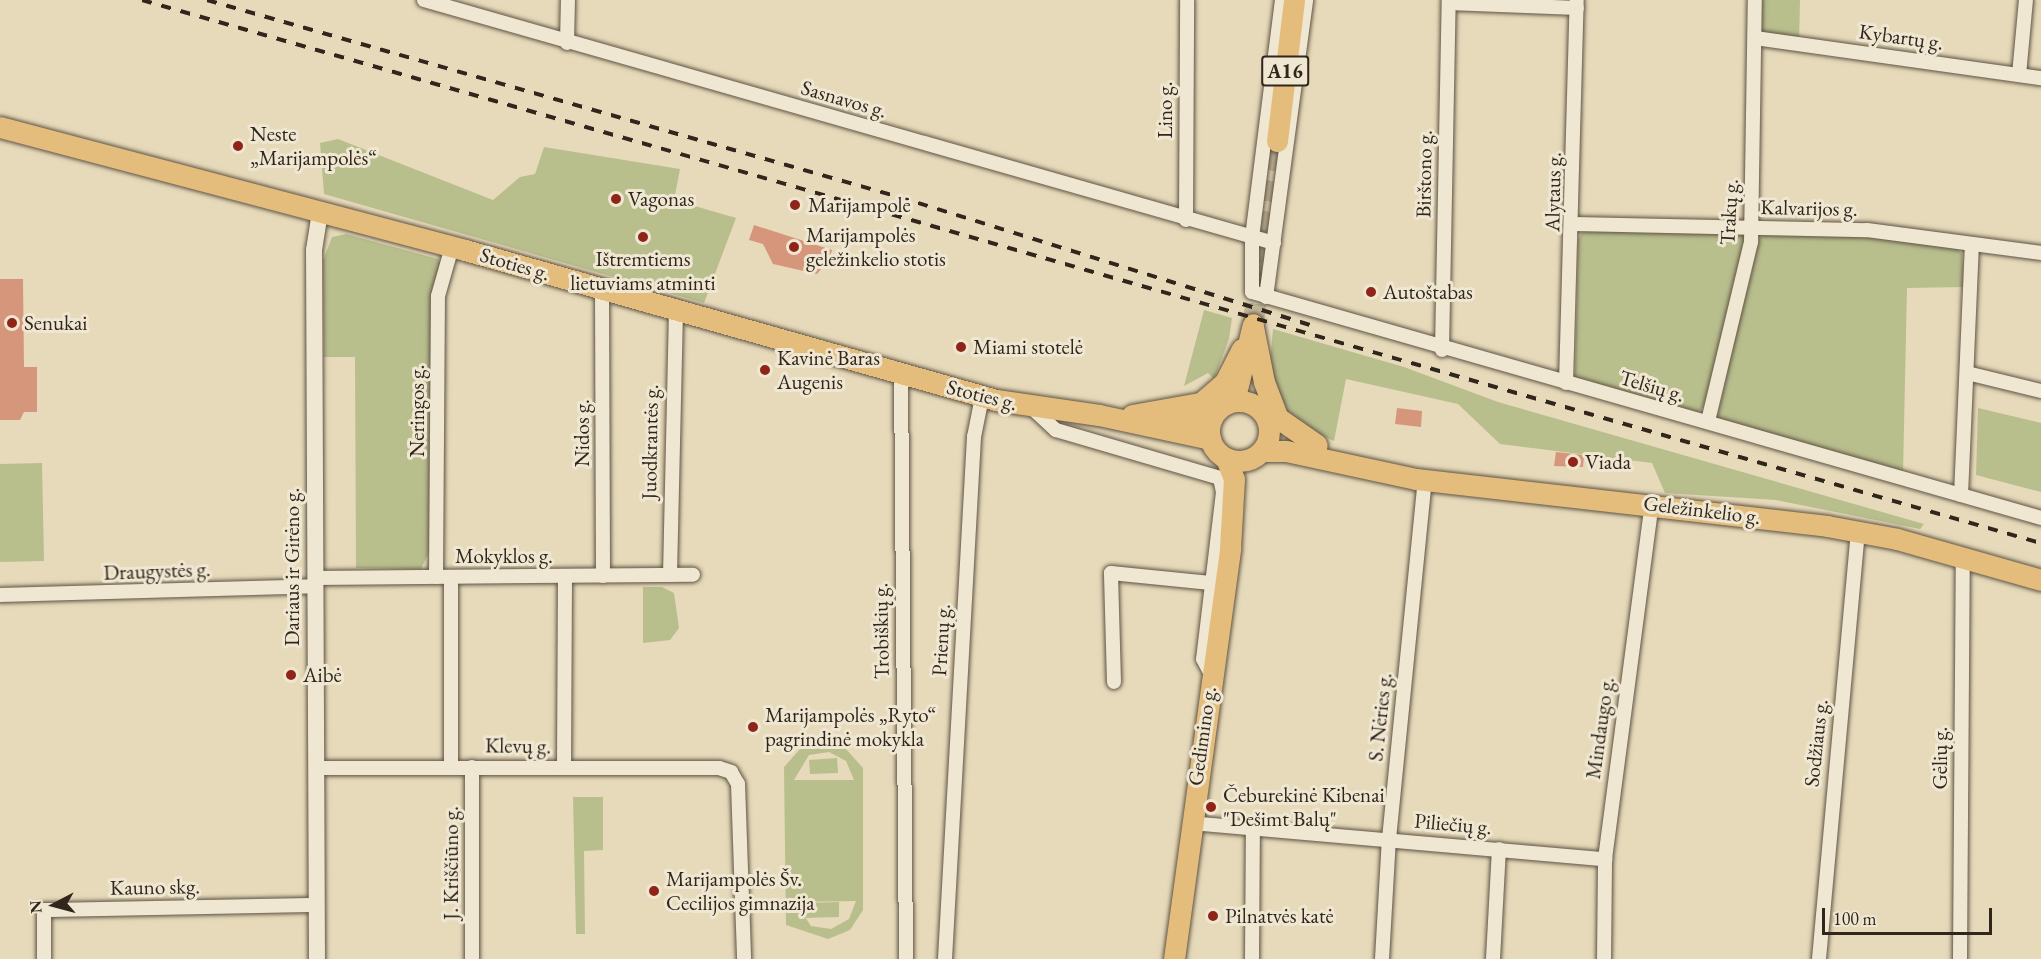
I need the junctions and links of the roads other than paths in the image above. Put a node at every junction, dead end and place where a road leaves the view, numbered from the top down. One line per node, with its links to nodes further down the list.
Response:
1 (424, 0): 12 (street, Sasnavos g.)
2 (568, 0): 12 (street)
3 (1187, 0): 18 (street, Lino g.)
4 (1282, 0): 21 (street)
5 (1294, 0): 16 (main road, A16)
6 (1306, 0): 22 (street)
7 (1755, 0): 11 (street, Trakų g.)
8 (2026, 0): 13 (street)
9 (1449, 2): 10 (street); 30 (street, Birštono g.)
10 (1577, 4): 19 (street, Alytaus g.)
11 (1755, 38): 13 (street, Kybartų g.); 20 (street, Trakų g.)
12 (567, 43): 18 (street, Sasnavos g.)
13 (2019, 75): 14 (street, Kybartų g.)
14 (2041, 78)
15 (0, 127): 17 (main road, Stoties g.)
16 (1276, 141)
17 (320, 212): 24 (main road, Stoties g.); 61 (street, Dariaus ir Girėno g.)
18 (1186, 219): 21 (street, Sasnavos g.)
19 (1574, 224): 20 (street, Kalvarijos g.); 33 (street, Alytaus g.)
20 (1752, 227): 23 (street, Kalvarijos g.); 40 (street, Trakų g.)
21 (1252, 239): 22 (street, Sasnavos g.); 27 (street, Telšių g.)
22 (1274, 243): 27 (street)
23 (1972, 245): 25 (street, Kalvarijos g.); 31 (street)
24 (452, 247): 26 (main road, Stoties g.); 57 (street, Neringos g.)
25 (2041, 253)
26 (602, 289): 28 (main road, Stoties g.); 56 (street, Nidos g.)
27 (1266, 297): 30 (street, Telšių g.)
28 (676, 309): 32 (main road, Stoties g.); 54 (street, Juodkrantės g.)
29 (1252, 332): 36 (main road); 39 (main road); 43 (main road)
30 (1442, 350): 33 (street, Telšių g.)
31 (1966, 373): 34 (street); 48 (street)
32 (901, 374): 35 (main road, Stoties g.); 80 (street, Trobiškių g.)
33 (1566, 383): 40 (street, Telšių g.)
34 (2041, 391)
35 (982, 397): 37 (main road, Stoties g.); 81 (street, Prienų g.)
36 (1244, 403): 41 (main road); 42 (main road)
37 (1031, 407): 38 (main road, Stoties g.); 62 (street)
38 (1099, 415): 39 (main road, Stoties g.); 42 (main road, Stoties g.)
39 (1132, 415): 42 (main road, Stoties g.)
40 (1708, 422): 48 (street, Telšių g.)
41 (1269, 426): 43 (main road, Geležinkelio g.); 44 (main road, Gedimino g.)
42 (1211, 428): 45 (main road)
43 (1317, 445): 46 (main road, Geležinkelio g.)
44 (1259, 454): 45 (main road, Geležinkelio g.); 46 (main road, Geležinkelio g.); 52 (main road, Gedimino g.)
45 (1226, 459): 52 (main road, Gedimino g.)
46 (1358, 466): 47 (main road, Geležinkelio g.)
47 (1425, 480): 49 (main road, Geležinkelio g.); 72 (street, S. Nėries g.)
48 (1961, 495): 50 (street, Telšių g.)
49 (1653, 504): 51 (main road, Geležinkelio g.); 74 (street, Mindaugo g.)
50 (2041, 518)
51 (1858, 531): 53 (main road, Geležinkelio g.); 87 (street, Sodžiaus g.)
52 (1230, 548): 64 (main road, Gedimino g.)
53 (1963, 558): 60 (main road, Geležinkelio g.); 88 (street, Gėlių g.)
54 (670, 575): 55 (street, Mokyklos g.); 56 (street, Mokyklos g.)
55 (693, 575)
56 (603, 576): 59 (street, Mokyklos g.)
57 (436, 577): 58 (street, Mokyklos g.); 61 (street, Mokyklos g.)
58 (451, 577): 59 (street, Mokyklos g.); 66 (street)
59 (565, 577): 69 (street)
60 (2041, 580)
61 (315, 582): 63 (street, Draugystės g.); 68 (street, Dariaus ir Girėno g.)
62 (1211, 583): 64 (street); 65 (street)
63 (0, 595)
64 (1211, 674): 70 (main road, Gedimino g.)
65 (1114, 682)
66 (451, 767): 67 (street, Klevų g.); 68 (street, Klevų g.)
67 (472, 767): 69 (street, Klevų g.); 78 (street, J. Kriščiūno g.)
68 (316, 768): 75 (street, Dariaus ir Girėno g.)
69 (564, 768): 79 (street, Klevų g.)
70 (1190, 823): 71 (street, Piliečių g.); 82 (main road, Gedimino g.)
71 (1253, 828): 72 (street, Piliečių g.); 83 (street)
72 (1389, 839): 73 (street, Piliečių g.); 84 (street, S. Nėries g.)
73 (1499, 849): 74 (street, Piliečių g.); 85 (street)
74 (1605, 859): 86 (street, Mindaugo g.)
75 (316, 905): 76 (street, Kauno skg.); 77 (street, Dariaus ir Girėno g.)
76 (44, 959)
77 (317, 959)
78 (472, 959)
79 (744, 959)
80 (906, 959)
81 (945, 959)
82 (1174, 959)
83 (1252, 959)
84 (1382, 959)
85 (1493, 959)
86 (1604, 959)
87 (1819, 959)
88 (1960, 959)

